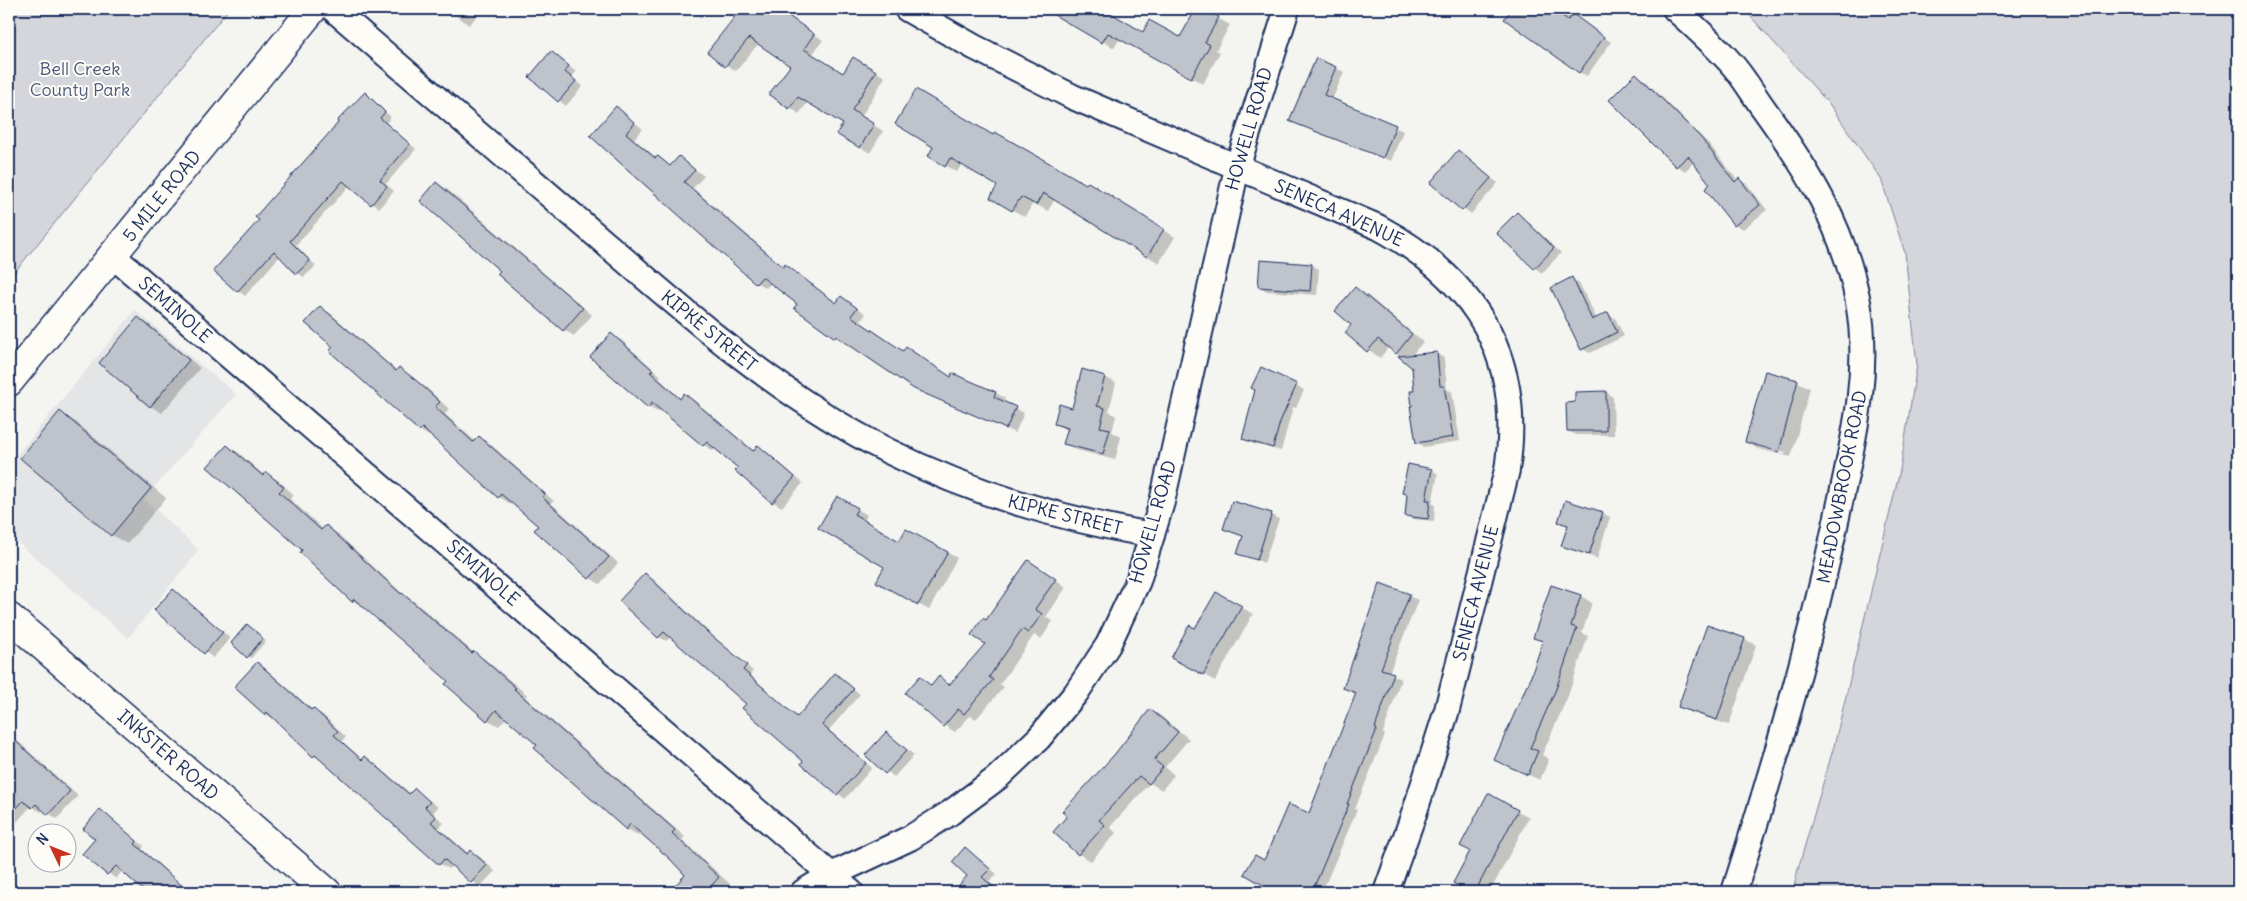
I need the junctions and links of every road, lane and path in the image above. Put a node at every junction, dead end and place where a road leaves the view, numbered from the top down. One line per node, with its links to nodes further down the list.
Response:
1 (313, 9): 7 (main road, 5 MILE ROAD)
2 (333, 9): 9 (street, KIPKE STREET)
3 (907, 9): 6 (street, SENECA AVENUE)
4 (1287, 9): 6 (street, HOWELL ROAD)
5 (1675, 9): 16 (street, MEADOWBROOK ROAD)
6 (1236, 168): 9 (street, HOWELL ROAD); 15 (street, SENECA AVENUE)
7 (113, 256): 8 (main road, 5 MILE ROAD); 11 (street, SEMINOLE)
8 (9, 382)
9 (1152, 535): 11 (street, HOWELL ROAD)
10 (9, 617): 12 (main road, INKSTER ROAD)
11 (831, 875): 13 (street, HOWELL ROAD); 14 (street, SEMINOLE)
12 (327, 892)
13 (803, 892)
14 (851, 892)
15 (1386, 892)
16 (1734, 892)

